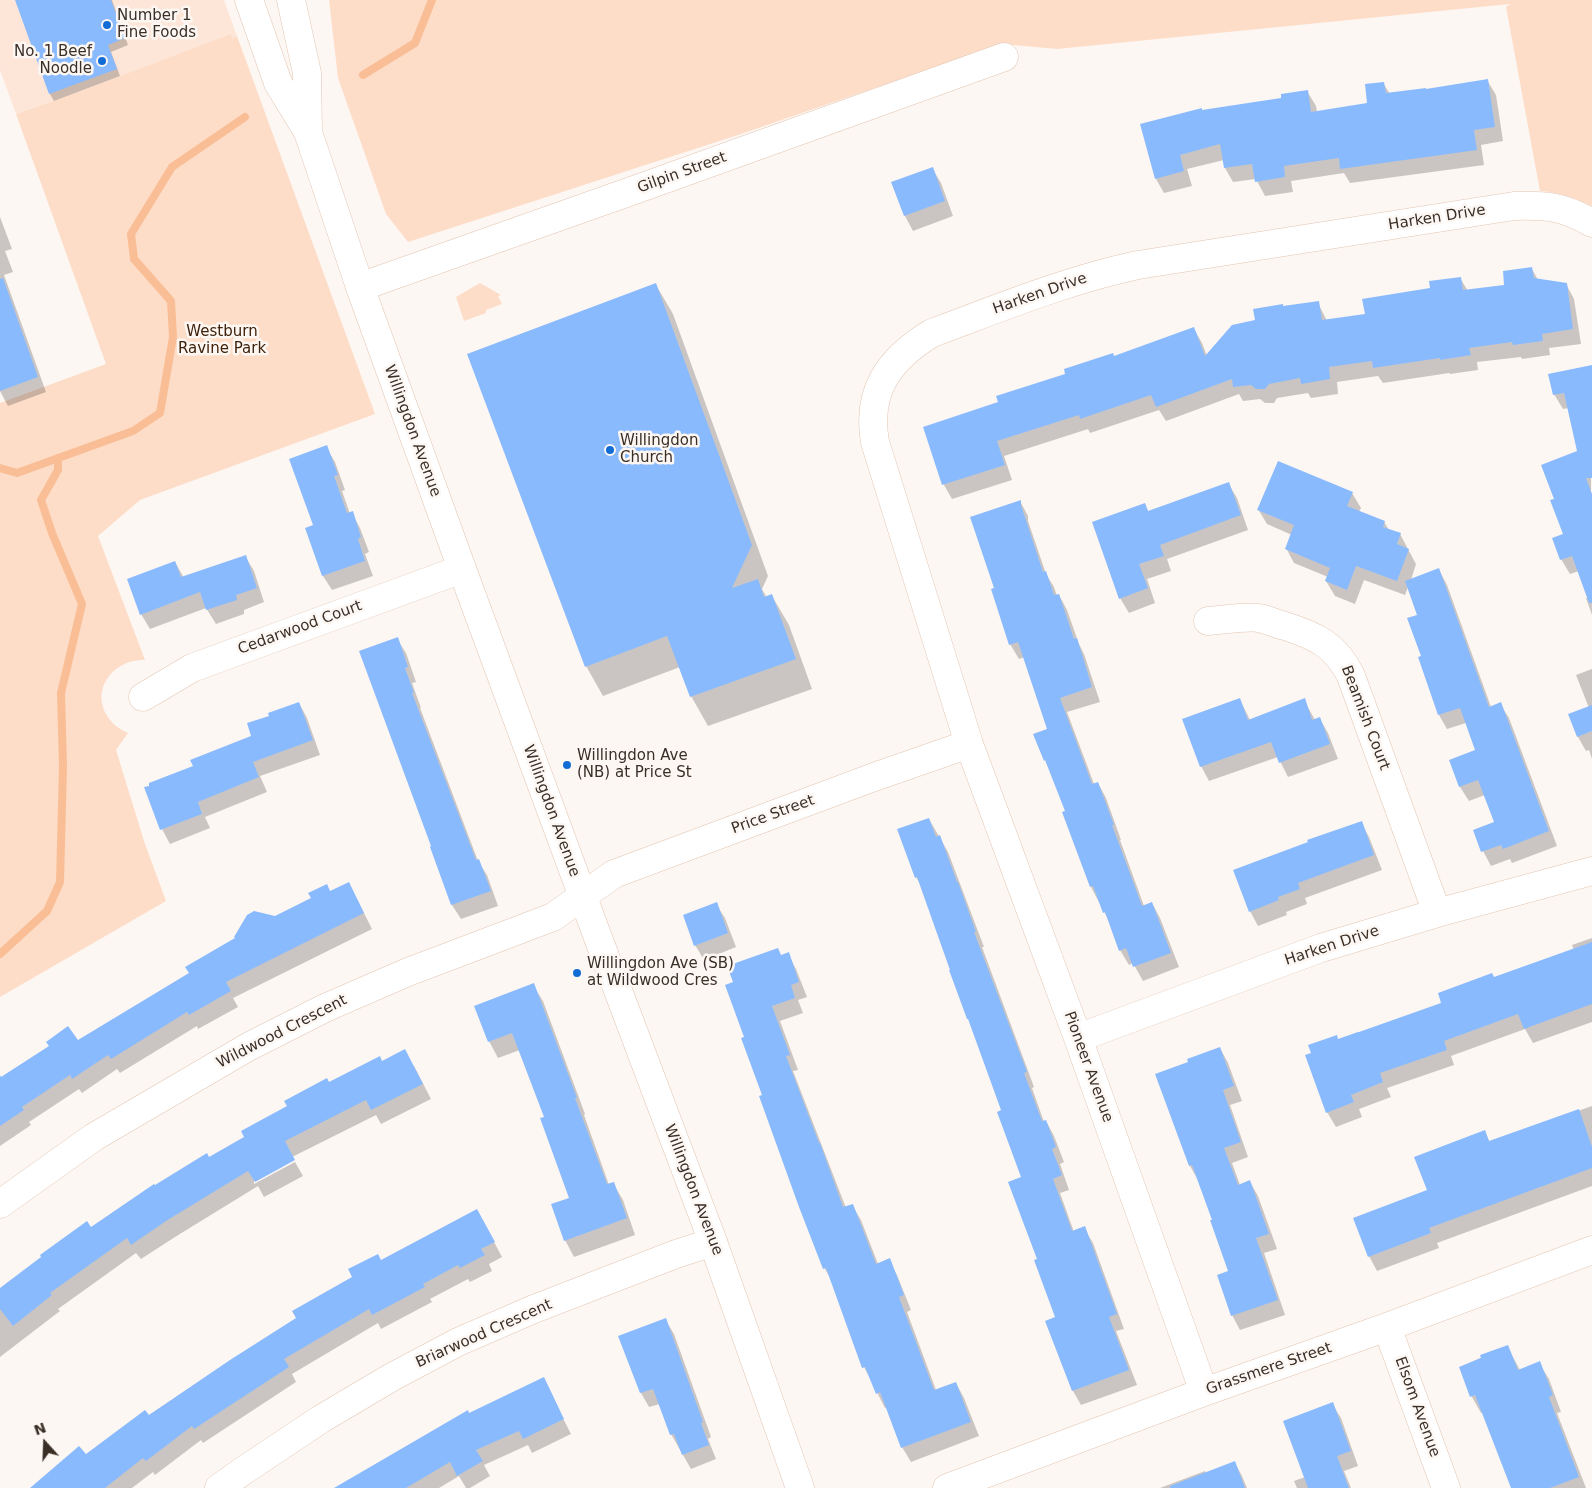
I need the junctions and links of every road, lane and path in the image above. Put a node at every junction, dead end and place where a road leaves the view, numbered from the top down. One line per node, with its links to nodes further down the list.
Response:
1 (249, 0): 4 (street, Willingdon Avenue)
2 (291, 0): 4 (street, Willingdon Avenue)
3 (1004, 57): 6 (street, Gilpin Street)
4 (308, 132): 6 (street, Willingdon Avenue)
5 (1592, 223): 10 (street, Harken Drive)
6 (360, 287): 7 (street, Willingdon Avenue)
7 (462, 569): 9 (street, Cedarwood Court); 12 (street, Willingdon Avenue)
8 (1208, 621): 13 (street, Beamish Court)
9 (143, 697)
10 (969, 744): 12 (street, Price Street); 14 (street, Pioneer Avenue)
11 (1592, 870): 13 (street, Harken Drive)
12 (583, 895): 15 (street, Wildwood Crescent); 16 (street, Willingdon Avenue)
13 (1437, 913): 14 (street, Harken Drive)
14 (1078, 1038): 19 (street, Pioneer Avenue)
15 (0, 1204)
16 (713, 1242): 20 (street, Briarwood Crescent); 21 (street, Willingdon Avenue)
17 (1592, 1250): 18 (street, Grassmere Street)
18 (1387, 1327): 19 (street, Grassmere Street); 23 (street, Elsom Avenue)
19 (1204, 1392): 22 (street, Grassmere Street)
20 (219, 1488)
21 (800, 1488)
22 (946, 1488)
23 (1446, 1488)

